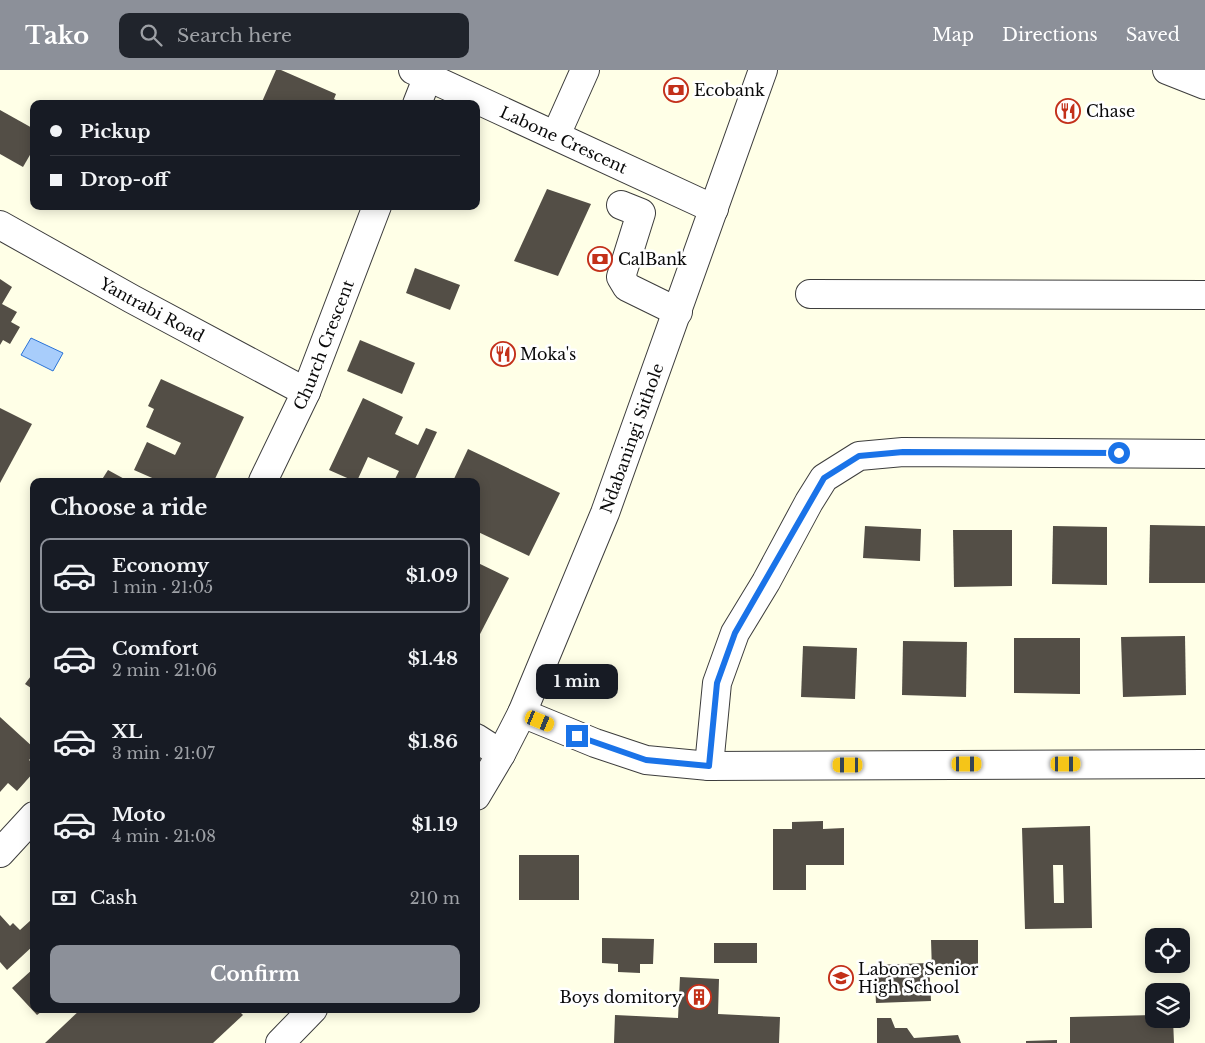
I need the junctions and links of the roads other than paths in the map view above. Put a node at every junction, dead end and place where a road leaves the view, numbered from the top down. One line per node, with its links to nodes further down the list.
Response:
1 (585, 70): 9 (street)
2 (763, 70): 11 (street, Ndabaningi Sithole)
3 (1167, 70): 5 (street)
4 (420, 73): 6 (street); 7 (street, Labone Crescent)
5 (1205, 85)
6 (417, 100)
7 (479, 100)
8 (480, 100): 9 (street, Labone Crescent)
9 (556, 135): 11 (street, Labone Crescent)
10 (621, 205): 16 (street)
11 (714, 209): 16 (street, Ndabaningi Sithole)
12 (376, 210): 17 (street, Church Crescent)
13 (0, 225): 17 (street, Yantrabi Road)
14 (810, 294): 15 (street)
15 (1205, 295)
16 (678, 312): 20 (street, Ndabaningi Sithole)
17 (306, 392): 19 (street, Church Crescent)
18 (1205, 454): 24 (street)
19 (264, 478)
20 (522, 713): 22 (street, Ndabaningi Sithole); 24 (street)
21 (480, 741): 22 (street)
22 (501, 754): 25 (street, Ndabaningi Sithole)
23 (1205, 764): 24 (street)
24 (709, 766)
25 (480, 789)
26 (30, 820): 27 (street)
27 (0, 852)
28 (309, 1013): 29 (street)
29 (280, 1043)

